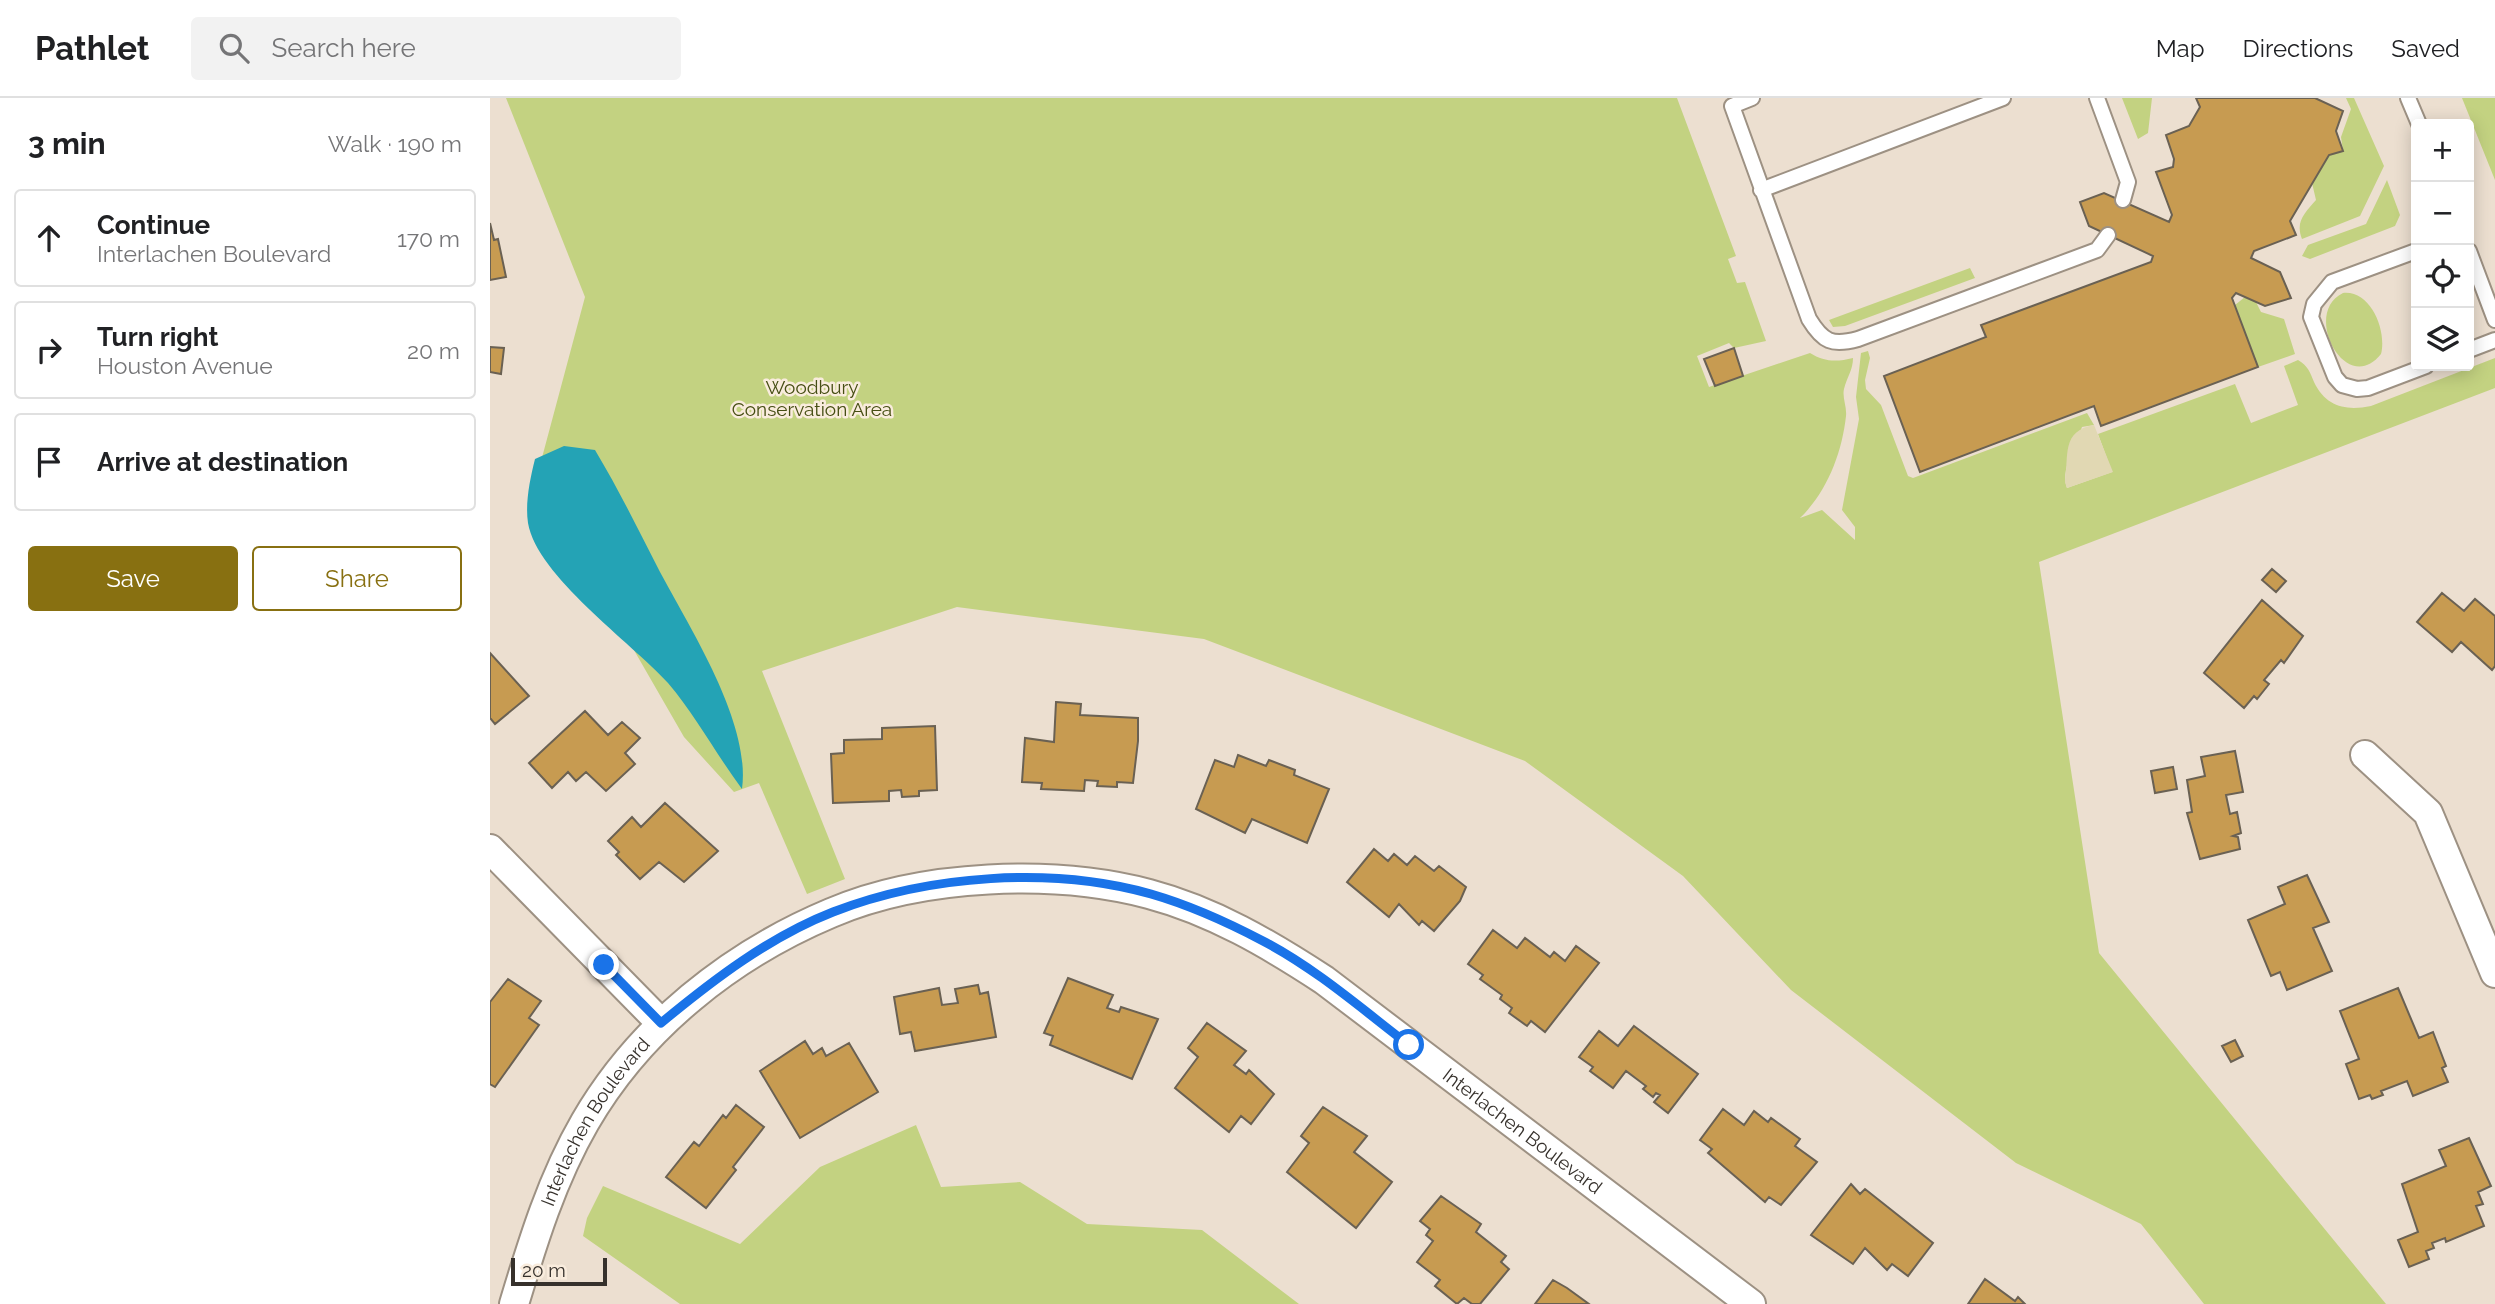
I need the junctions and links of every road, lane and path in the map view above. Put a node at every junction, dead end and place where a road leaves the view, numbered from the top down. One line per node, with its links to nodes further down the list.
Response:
1 (1752, 98): 6 (lane)
2 (2003, 98): 6 (lane)
3 (2097, 98): 7 (lane)
4 (2408, 98): 5 (lane)
5 (2417, 119)
6 (1761, 190): 8 (lane)
7 (2123, 200)
8 (2108, 236)
9 (2411, 253): 14 (lane)
10 (2474, 264): 11 (lane)
11 (2495, 320)
12 (2495, 340): 13 (lane)
13 (2474, 348)
14 (2413, 371)
15 (2365, 755): 17 (street)
16 (490, 849): 18 (street)
17 (2495, 973)
18 (661, 1023): 19 (street, Interlachen Boulevard); 20 (street, Interlachen Boulevard)
19 (514, 1304)
20 (1751, 1304)

